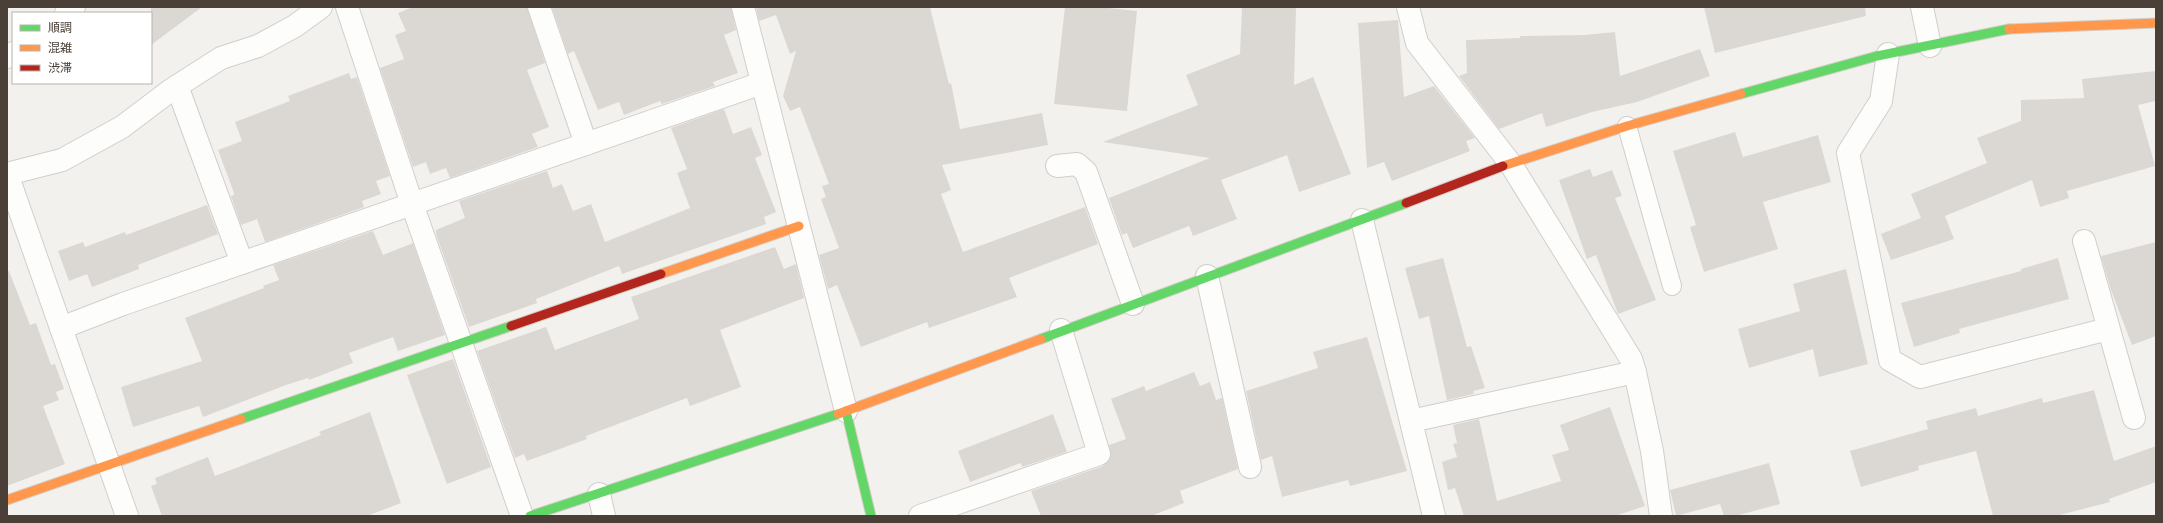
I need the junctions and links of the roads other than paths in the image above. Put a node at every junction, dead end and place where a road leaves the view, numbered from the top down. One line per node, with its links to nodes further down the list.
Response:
1 (321, 7): 11 (street)
2 (347, 7): 17 (street)
3 (539, 7): 13 (street)
4 (743, 7): 10 (street)
5 (1408, 7): 14 (street)
6 (1922, 7): 8 (street)
7 (2156, 23): 8 (street)
8 (1930, 46): 9 (street)
9 (1888, 54): 12 (street); 26 (street)
10 (762, 83): 13 (street); 19 (street)
11 (177, 86): 16 (street); 21 (street)
12 (1627, 126): 14 (street); 23 (lane)
13 (586, 144): 17 (street)
14 (1510, 163): 18 (street); 29 (street)
15 (1057, 166): 24 (street)
16 (7, 174): 25 (street)
17 (412, 204): 21 (street); 28 (street)
18 (1362, 220): 22 (street); 32 (street)
19 (798, 226): 28 (street); 30 (street)
20 (2084, 240): 26 (street)
21 (242, 263): 25 (street)
22 (1207, 276): 24 (street); 34 (street)
23 (1672, 286)
24 (1133, 304): 27 (street)
25 (61, 328): 33 (street)
26 (2108, 329): 31 (street)
27 (1062, 330): 30 (street); 42 (street)
28 (461, 343): 33 (street); 38 (street)
29 (1636, 372): 32 (street); 44 (street)
30 (846, 411): 35 (street); 41 (street)
31 (2134, 418)
32 (1411, 421): 43 (street)
33 (109, 465): 36 (street); 37 (street)
34 (1250, 467)
35 (599, 494): 39 (street); 40 (street)
36 (7, 500)
37 (127, 516)
38 (522, 516)
39 (530, 516)
40 (604, 516)
41 (871, 516)
42 (920, 516)
43 (1434, 516)
44 (1661, 516)

